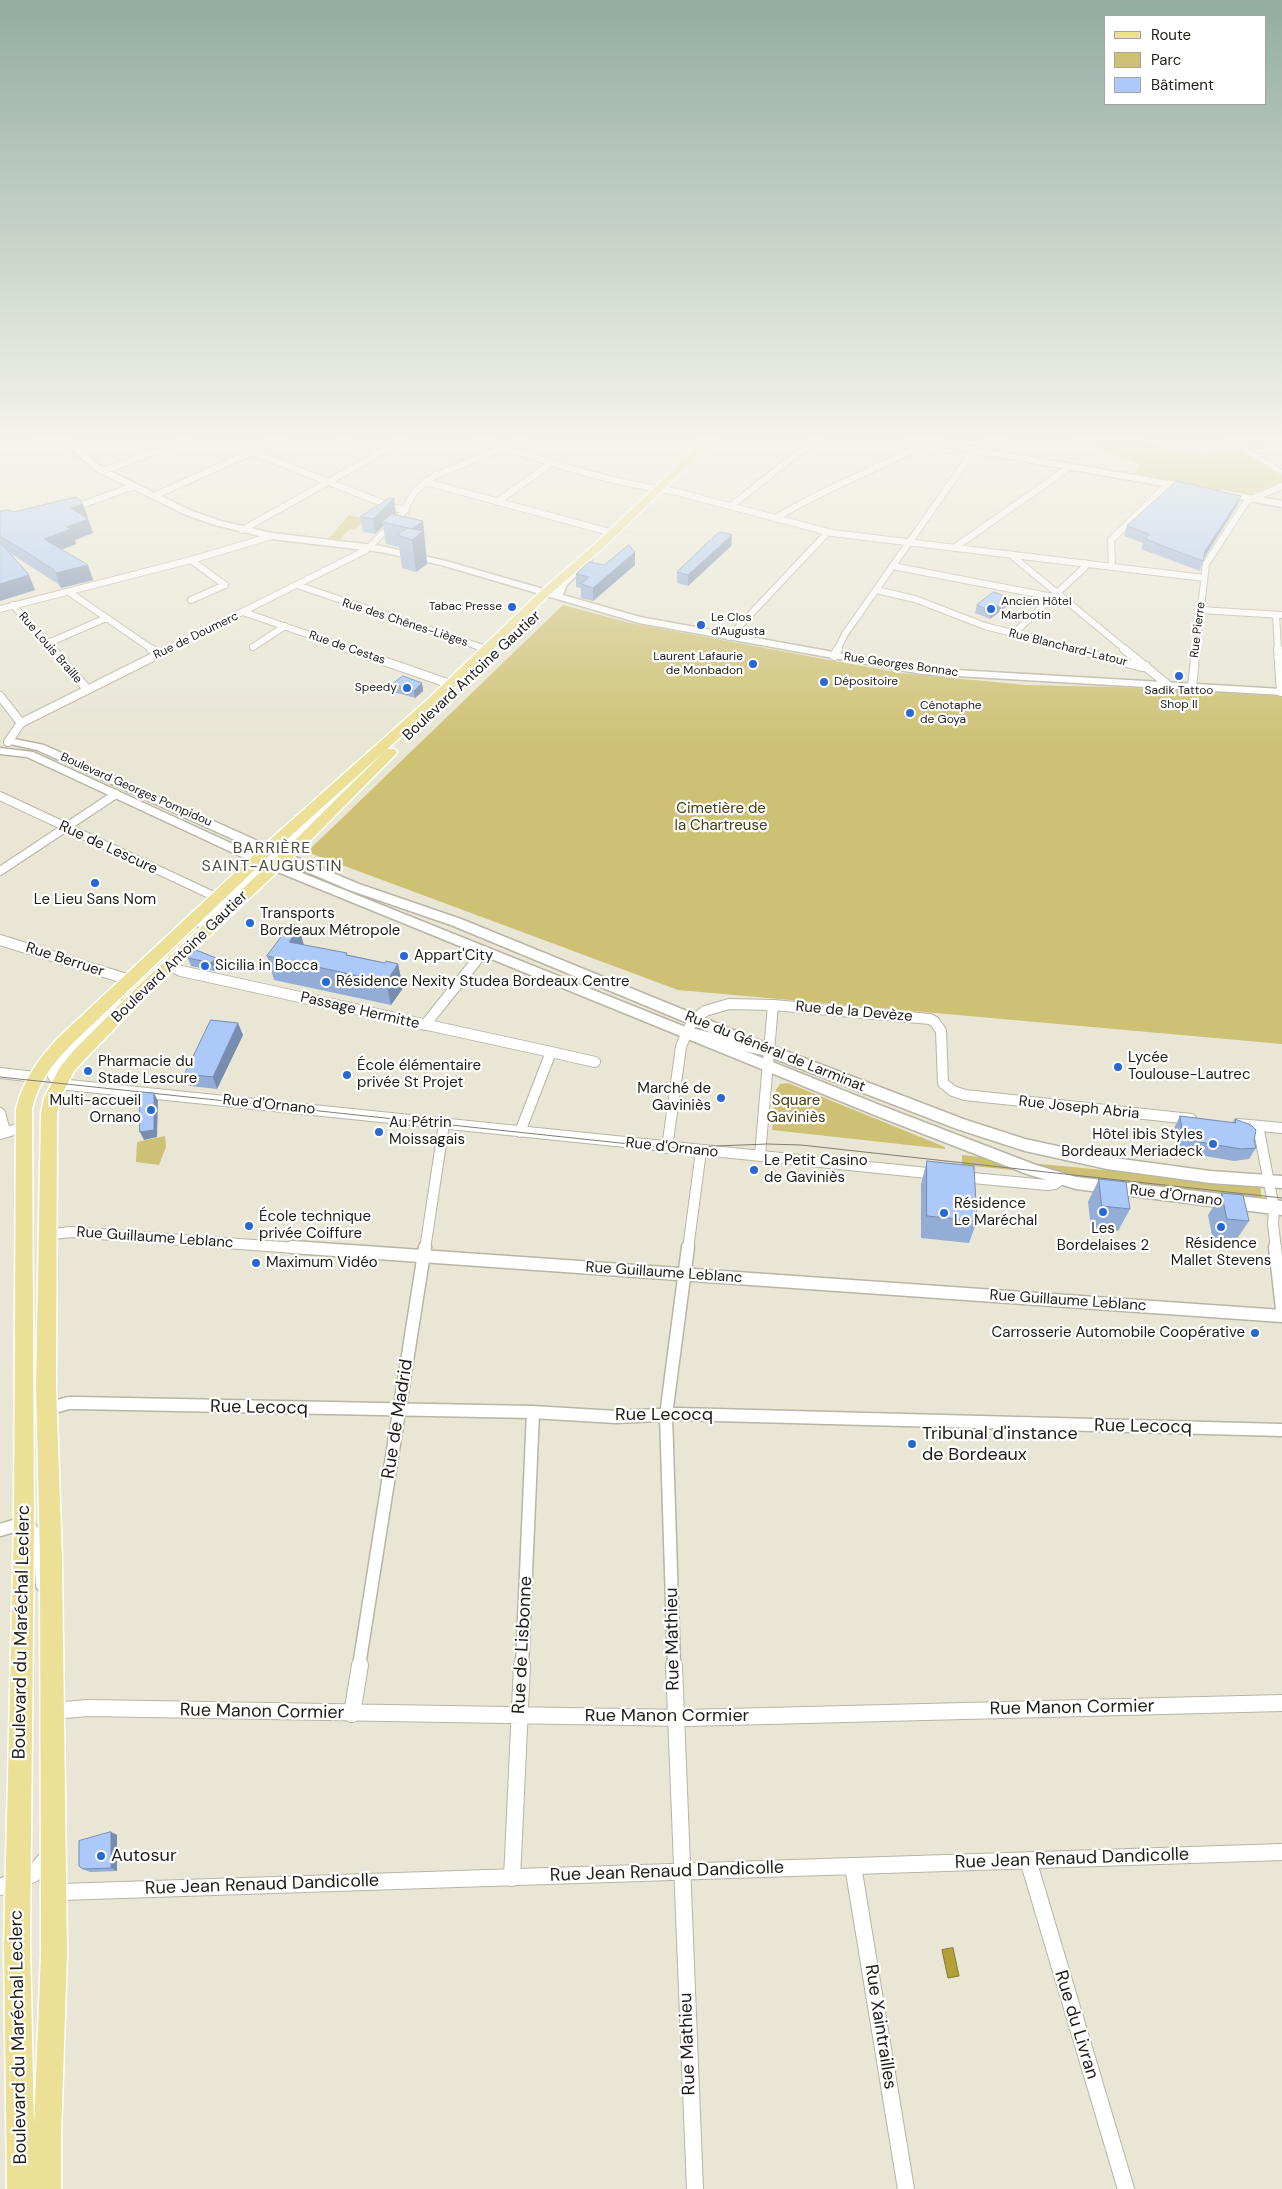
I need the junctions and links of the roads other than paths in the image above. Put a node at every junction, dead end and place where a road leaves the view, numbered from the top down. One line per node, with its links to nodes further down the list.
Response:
1 (258, 540): 16 (street)
2 (309, 540): 13 (main road, Rue Georges Bonnac)
3 (377, 540): 13 (street, Rue de Doumerc)
4 (606, 540): 12 (main road)
5 (608, 540): 24 (main road)
6 (820, 540): 35 (street)
7 (893, 540): 11 (street)
8 (965, 540): 14 (street)
9 (1112, 540): 19 (street)
10 (1222, 540): 20 (street, Rue Pierre)
11 (908, 542): 14 (street); 18 (street)
12 (600, 546): 24 (main road)
13 (370, 547): 21 (street, Rue de Doumerc); 24 (main road, Rue Georges Bonnac)
14 (954, 548): 15 (street)
15 (1010, 555): 17 (street); 25 (street)
16 (192, 560): 23 (street); 26 (street)
17 (1085, 563): 19 (street); 25 (street)
18 (892, 566): 22 (street); 25 (street)
19 (1112, 566): 20 (street)
20 (1204, 578): 29 (street, Rue Pierre)
21 (297, 585): 30 (street, Rue de Doumerc); 38 (street, Rue des Chênes-Lièges)
22 (876, 590): 34 (street, Rue Blanchard-Latour); 40 (street)
23 (69, 592): 27 (street); 32 (street)
24 (551, 594): 35 (main road, Rue Georges Bonnac); 38 (main road, Boulevard Antoine Gautier); 50 (main road, Boulevard Antoine Gautier)
25 (1054, 595): 34 (street); 41 (street)
26 (191, 600)
27 (13, 606): 28 (street); 36 (street, Rue Louis Braille)
28 (0, 609)
29 (1200, 610): 31 (street); 44 (street, Rue Pierre)
30 (243, 612): 33 (street, Rue de Cestas); 39 (street, Rue de Doumerc)
31 (1279, 615): 46 (street)
32 (106, 618): 36 (street); 39 (street)
33 (284, 626): 37 (street); 42 (street, Rue de Cestas)
34 (1013, 634): 41 (street, Rue Blanchard-Latour)
35 (729, 637): 40 (main road, Rue Georges Bonnac)
36 (46, 644): 45 (street, Rue Louis Braille)
37 (253, 647)
38 (486, 649): 42 (main road, Boulevard Antoine Gautier)
39 (159, 654): 45 (street, Rue de Doumerc)
40 (834, 656): 43 (main road, Rue Georges Bonnac)
41 (1146, 666): 43 (street)
42 (450, 684): 51 (main road, Boulevard Antoine Gautier)
43 (1168, 685): 44 (main road, Rue Georges Bonnac)
44 (1192, 687): 46 (main road, Rue Georges Bonnac)
45 (87, 689): 48 (street, Rue de Doumerc)
46 (1282, 692)
47 (0, 696): 48 (street)
48 (21, 723): 49 (street)
49 (3, 745): 52 (main road, Boulevard Georges Pompidou); 55 (main road, Boulevard Georges Pompidou)
50 (364, 777): 51 (street); 55 (main road, Boulevard Antoine Gautier)
51 (346, 778): 55 (main road, Boulevard Antoine Gautier)
52 (116, 794): 54 (street); 55 (main road, Boulevard Georges Pompidou)
53 (0, 796): 54 (street, Rue de Lescure)
54 (66, 828): 56 (street); 57 (street, Rue de Lescure)
55 (272, 858): 57 (main road, Boulevard Antoine Gautier); 59 (main road, Rue du Général de Larminat); 60 (main road, Boulevard Antoine Gautier); 63 (main road, Rue du Général de Larminat)
56 (0, 872)
57 (218, 898): 61 (main road, Boulevard Antoine Gautier)
58 (0, 940): 61 (street, Rue Berruer)
59 (484, 951): 65 (street); 66 (main road, Rue du Général de Larminat)
60 (175, 961): 65 (street, Passage Hermitte); 72 (main road, Boulevard Antoine Gautier)
61 (130, 980): 71 (main road, Boulevard Antoine Gautier); 72 (street, Boulevard Antoine Gautier)
62 (772, 1004): 63 (street, Rue de la Devèze); 64 (street, Rue de la Devèze); 68 (street)
63 (694, 1019): 66 (street); 68 (main road, Rue du Général de Larminat)
64 (936, 1022): 74 (street, Rue Joseph Abria)
65 (425, 1025): 67 (street, Passage Hermitte)
66 (685, 1032): 68 (main road, Rue du Général de Larminat); 82 (street)
67 (550, 1052): 69 (street, Passage Hermitte); 81 (street)
68 (769, 1058): 84 (street); 85 (main road, Rue du Général de Larminat); 86 (main road, Rue du Général de Larminat)
69 (595, 1062)
70 (0, 1073): 71 (street)
71 (35, 1077): 78 (main road, Boulevard du Maréchal Leclerc)
72 (59, 1084): 76 (street, Rue d'Ornano); 88 (main road, Boulevard du Maréchal Leclerc)
73 (0, 1113): 80 (street)
74 (1198, 1120)
75 (1228, 1123): 77 (street)
76 (444, 1124): 81 (street, Rue d'Ornano); 89 (street, Rue de Madrid)
77 (1258, 1126): 79 (street); 86 (street)
78 (24, 1128): 80 (street); 96 (main road, Boulevard du Maréchal Leclerc)
79 (1282, 1128)
80 (3, 1132)
81 (520, 1132): 82 (street, Rue d'Ornano)
82 (667, 1148): 83 (street, Rue d'Ornano)
83 (701, 1151): 84 (street, Rue d'Ornano); 90 (street, Rue Mathieu)
84 (760, 1156): 85 (street, Rue d'Ornano)
85 (1061, 1178): 87 (main road, Rue d'Ornano)
86 (1276, 1181): 87 (street)
87 (1278, 1208): 91 (street)
88 (46, 1235): 89 (street, Rue Guillaume Leblanc); 93 (main road, Boulevard du Maréchal Leclerc)
89 (424, 1257): 90 (street, Rue Guillaume Leblanc); 94 (street, Rue de Madrid)
90 (684, 1274): 92 (street, Rue Guillaume Leblanc); 97 (street, Rue Mathieu)
91 (1282, 1309)
92 (1282, 1316)
93 (46, 1409): 94 (street, Rue Lecocq); 96 (street, Rue Lecocq); 101 (main road, Boulevard du Maréchal Leclerc)
94 (400, 1412): 95 (street, Rue Lecocq); 104 (street, Rue de Madrid)
95 (533, 1412): 97 (street, Rue Lecocq); 105 (street, Rue de Lisbonne)
96 (24, 1415): 99 (main road, Boulevard du Maréchal Leclerc)
97 (666, 1415): 98 (street, Rue Lecocq); 106 (street, Rue Mathieu)
98 (1282, 1430)
99 (24, 1523): 100 (street); 101 (street); 113 (main road, Boulevard du Maréchal Leclerc)
100 (0, 1530)
101 (52, 1672): 103 (main road, Boulevard du Maréchal Leclerc)
102 (1282, 1703): 106 (street, Rue Manon Cormier)
103 (52, 1714): 104 (street, Rue Manon Cormier); 107 (main road, Boulevard du Maréchal Leclerc)
104 (352, 1714): 105 (street, Rue Manon Cormier)
105 (520, 1715): 106 (street, Rue Manon Cormier); 112 (street, Rue de Lisbonne)
106 (676, 1718): 111 (street, Rue Mathieu)
107 (52, 1851): 113 (street); 114 (main road, Boulevard du Maréchal Leclerc)
108 (1282, 1852): 109 (street, Rue Jean Renaud Dandicolle)
109 (1028, 1860): 110 (street, Rue Jean Renaud Dandicolle); 119 (street, Rue du Livran)
110 (853, 1866): 111 (street, Rue Jean Renaud Dandicolle); 118 (street, Rue Xaintrailles)
111 (681, 1872): 112 (street, Rue Jean Renaud Dandicolle); 117 (street, Rue Mathieu)
112 (512, 1878): 114 (street, Rue Jean Renaud Dandicolle)
113 (9, 1885): 115 (main road, Boulevard du Maréchal Leclerc)
114 (53, 1896): 116 (main road, Boulevard du Maréchal Leclerc)
115 (21, 2189)
116 (47, 2189)
117 (695, 2189)
118 (906, 2189)
119 (1126, 2189)

